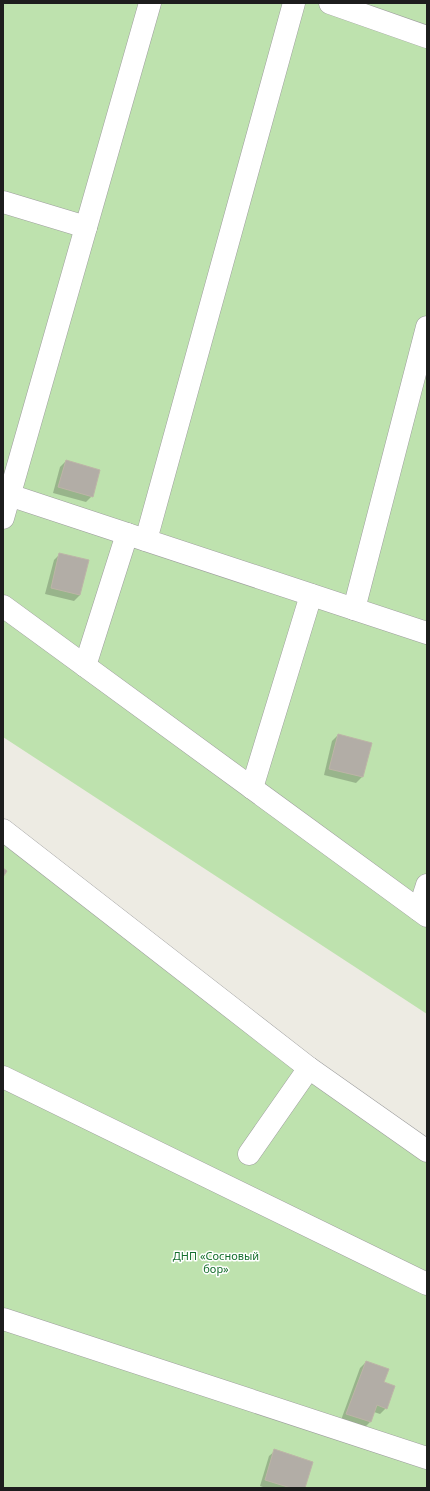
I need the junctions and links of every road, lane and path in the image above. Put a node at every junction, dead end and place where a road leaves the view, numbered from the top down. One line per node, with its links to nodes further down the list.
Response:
1 (150, 3): 6 (lane)
2 (294, 3): 10 (lane)
3 (330, 3): 4 (lane)
4 (427, 37)
5 (3, 202): 6 (lane)
6 (86, 227): 8 (lane)
7 (427, 328): 13 (lane)
8 (6, 494): 9 (lane); 10 (lane)
9 (3, 518)
10 (136, 537): 11 (lane); 15 (lane)
11 (311, 595): 13 (lane); 16 (lane)
12 (3, 606): 15 (lane)
13 (354, 609): 14 (lane)
14 (427, 633)
15 (85, 666): 16 (lane)
16 (252, 788): 19 (lane)
17 (3, 830): 20 (lane)
18 (427, 885): 19 (lane)
19 (423, 913)
20 (309, 1068): 22 (lane); 23 (lane)
21 (3, 1077): 24 (lane)
22 (427, 1151)
23 (249, 1154)
24 (427, 1284)
25 (3, 1319): 26 (lane)
26 (427, 1458)

